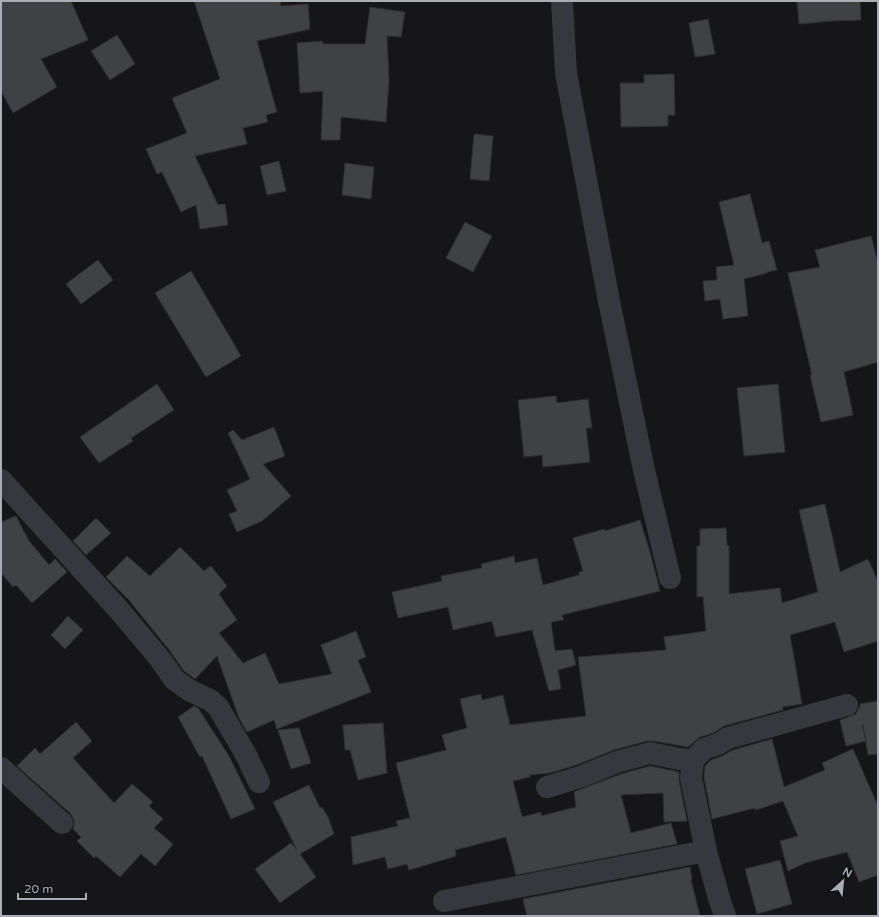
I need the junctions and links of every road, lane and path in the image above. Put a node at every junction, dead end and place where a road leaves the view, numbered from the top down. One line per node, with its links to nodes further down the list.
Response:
1 (562, 1): 3 (street)
2 (1, 480): 7 (street)
3 (670, 578)
4 (847, 705): 5 (street)
5 (693, 760): 8 (street); 10 (street)
6 (1, 768): 9 (street)
7 (259, 782)
8 (547, 787)
9 (62, 823)
10 (706, 851): 11 (street); 12 (street)
11 (444, 901)
12 (725, 916)

